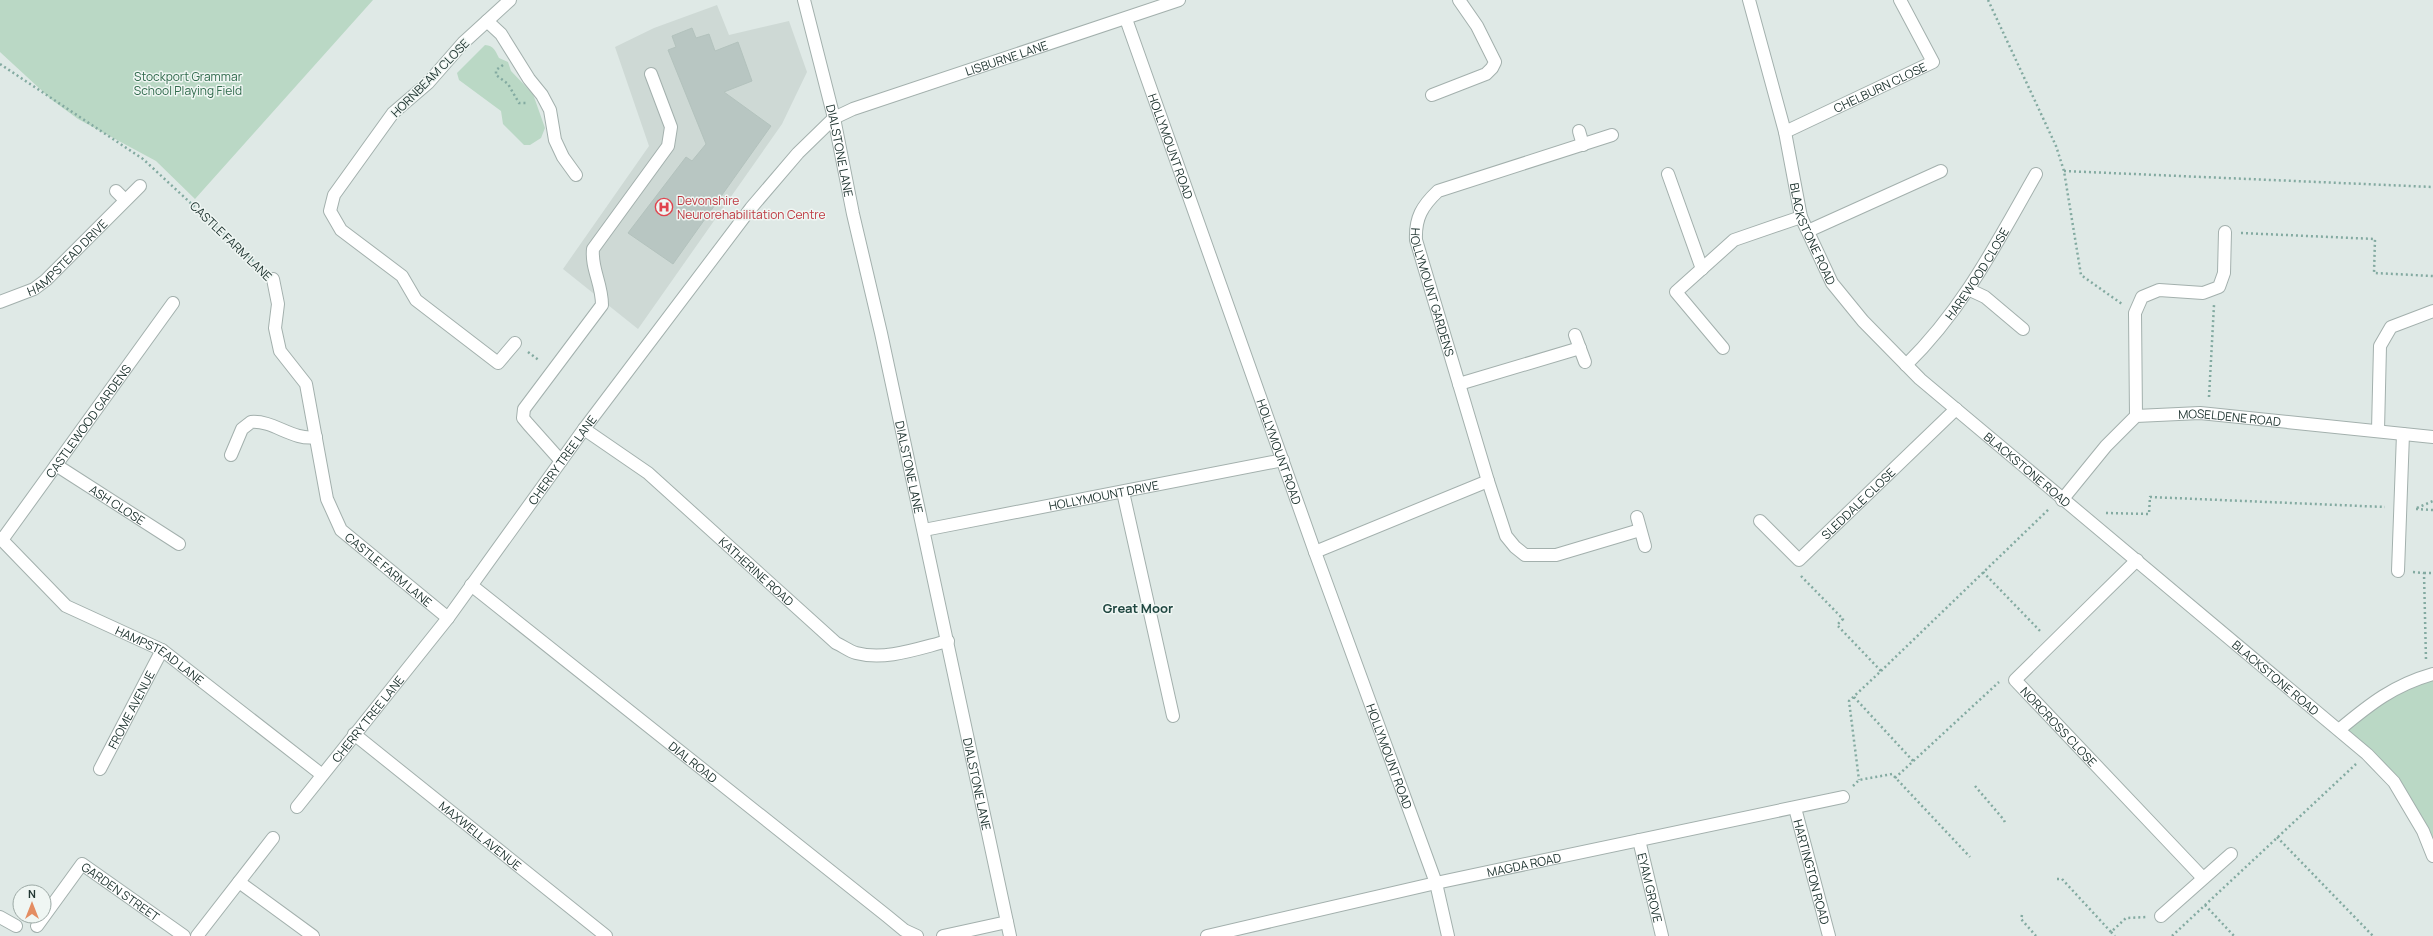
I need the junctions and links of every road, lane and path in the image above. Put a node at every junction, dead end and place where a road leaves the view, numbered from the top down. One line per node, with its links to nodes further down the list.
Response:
1 (510, 0): 9 (street, HORNBEAM CLOSE)
2 (804, 0): 13 (street, DIALSTONE LANE)
3 (1179, 0): 8 (street, LISBURNE LANE)
4 (1459, 0): 12 (street)
5 (1749, 0): 15 (street, BLACKSTONE ROAD)
6 (1900, 0): 15 (street, CHELBURN CLOSE)
7 (1988, 0): 19 (path)
8 (1126, 19): 13 (street, LISBURNE LANE); 57 (street, HOLLYMOUNT ROAD)
9 (487, 21): 22 (street); 41 (street, HORNBEAM CLOSE)
10 (0, 64): 32 (path, CASTLE FARM LANE)
11 (651, 74): 46 (street)
12 (1432, 95)
13 (834, 118): 51 (street, CHERRY TREE LANE); 69 (street, DIALSTONE LANE)
14 (1579, 131): 17 (street)
15 (1785, 132): 27 (street, BLACKSTONE ROAD)
16 (1612, 134): 17 (street, HOLLYMOUNT GARDENS)
17 (1583, 144): 47 (street, HOLLYMOUNT GARDENS)
18 (1941, 171): 28 (street)
19 (2064, 171): 24 (path); 38 (path)
20 (1668, 174): 30 (street)
21 (2036, 174): 33 (street, HAREWOOD CLOSE)
22 (576, 176)
23 (140, 186): 26 (street, HAMPSTEAD DRIVE)
24 (2433, 187)
25 (116, 191): 26 (street)
26 (125, 200): 35 (street, HAMPSTEAD DRIVE)
27 (1801, 217): 28 (street, BLACKSTONE ROAD); 30 (street)
28 (1808, 231): 45 (street, BLACKSTONE ROAD)
29 (2224, 232): 31 (path); 34 (street)
30 (1702, 269): 43 (street)
31 (2433, 276)
32 (273, 279): 54 (street, CASTLE FARM LANE)
33 (1970, 290): 39 (street); 45 (street, HAREWOOD CLOSE)
34 (2210, 290): 38 (street); 48 (path)
35 (0, 302)
36 (173, 303): 59 (street, CASTLEWOOD GARDENS)
37 (2433, 311): 52 (street)
38 (2135, 313): 50 (street)
39 (2023, 329)
40 (1575, 335): 42 (street)
41 (515, 343): 46 (path)
42 (1580, 348): 44 (street); 47 (street)
43 (1723, 348)
44 (1585, 362)
45 (1906, 365): 49 (street, BLACKSTONE ROAD)
46 (554, 370): 58 (street)
47 (1459, 384): 60 (street, HOLLYMOUNT GARDENS)
48 (2210, 390)
49 (1956, 409): 62 (street, BLACKSTONE ROAD); 75 (street, SLEDDALE CLOSE)
50 (2136, 416): 52 (street, MOSELDENE ROAD); 62 (street)
51 (584, 429): 58 (street, CHERRY TREE LANE); 83 (street, KATHERINE ROAD)
52 (2378, 430): 53 (street, MOSELDENE ROAD)
53 (2403, 434): 55 (street, MOSELDENE ROAD); 64 (street)
54 (316, 437): 56 (street); 82 (street, CASTLE FARM LANE)
55 (2433, 437)
56 (231, 455)
57 (1283, 460): 61 (street, HOLLYMOUNT DRIVE); 74 (street, HOLLYMOUNT ROAD)
58 (561, 461): 81 (street, CHERRY TREE LANE)
59 (56, 465): 71 (street, CASTLEWOOD GARDENS); 72 (street, ASH CLOSE)
60 (1488, 481): 70 (street, HOLLYMOUNT GARDENS); 74 (street)
61 (1123, 492): 69 (street, HOLLYMOUNT DRIVE); 90 (street)
62 (2061, 499): 66 (street, BLACKSTONE ROAD); 78 (path)
63 (2433, 500): 65 (path)
64 (2401, 508): 66 (path); 77 (street)
65 (2415, 509)
66 (2078, 512): 76 (street, BLACKSTONE ROAD)
67 (1637, 517): 70 (street)
68 (1760, 521): 75 (street)
69 (924, 530): 83 (street, DIALSTONE LANE)
70 (1640, 530): 73 (street)
71 (1, 539): 85 (street, HAMPSTEAD LANE)
72 (179, 544)
73 (1645, 546)
74 (1314, 552): 113 (street, HOLLYMOUNT ROAD)
75 (1799, 560): 86 (path)
76 (2137, 560): 84 (street, NORCROSS CLOSE); 91 (street, BLACKSTONE ROAD)
77 (2398, 571): 79 (path)
78 (1983, 572): 84 (path); 86 (path)
79 (2424, 573): 80 (path); 87 (path)
80 (2433, 573)
81 (471, 585): 82 (street, CHERRY TREE LANE); 126 (street, DIAL ROAD)
82 (448, 618): 92 (street, CHERRY TREE LANE)
83 (948, 641): 118 (street, DIALSTONE LANE)
84 (2052, 644): 88 (street, NORCROSS CLOSE)
85 (162, 650): 95 (street, FROME AVENUE); 96 (street, HAMPSTEAD LANE)
86 (1881, 671): 89 (path)
87 (2431, 675): 91 (street)
88 (2015, 680): 94 (path); 110 (street, NORCROSS CLOSE)
89 (1854, 697): 94 (path); 98 (path)
90 (1173, 716)
91 (2340, 729): 93 (street, BLACKSTONE ROAD)
92 (354, 734): 96 (street, CHERRY TREE LANE); 125 (street, MAXWELL AVENUE)
93 (2367, 754): 104 (path); 108 (street, BLACKSTONE ROAD)
94 (1914, 762): 97 (path)
95 (100, 769)
96 (321, 774): 101 (street, CHERRY TREE LANE)
97 (1895, 778): 98 (path); 109 (path)
98 (1859, 780): 100 (path)
99 (1975, 786): 103 (path)
100 (1843, 797): 102 (street, MAGDA ROAD)
101 (297, 807)
102 (1795, 808): 106 (street, MAGDA ROAD); 132 (street, HARTINGTON ROAD)
103 (2005, 823)
104 (2277, 837): 114 (path); 137 (path)
105 (273, 838): 112 (street)
106 (1639, 840): 113 (street, MAGDA ROAD); 131 (street, EYAM GROVE)
107 (2230, 854): 110 (street)
108 (2433, 856)
109 (1970, 857)
110 (2203, 878): 116 (street)
111 (2057, 879): 121 (path)
112 (239, 882): 123 (street); 124 (street)
113 (1436, 883): 129 (street, MAGDA ROAD); 130 (street, HOLLYMOUNT ROAD)
114 (2205, 905): 135 (path); 136 (path)
115 (2022, 916): 133 (path)
116 (2161, 916): 121 (path)
117 (0, 917): 119 (street)
118 (1006, 922): 127 (street); 128 (street, DIALSTONE LANE)
119 (16, 926)
120 (37, 926): 122 (street, GARDEN STREET)
121 (2111, 932): 134 (path)
122 (184, 936)
123 (197, 936)
124 (313, 936)
125 (606, 936)
126 (917, 936)
127 (943, 936)
128 (1010, 936)
129 (1207, 936)
130 (1448, 936)
131 (1662, 936)
132 (1829, 936)
133 (2036, 936)
134 (2115, 936)
135 (2172, 936)
136 (2234, 936)
137 (2373, 936)

